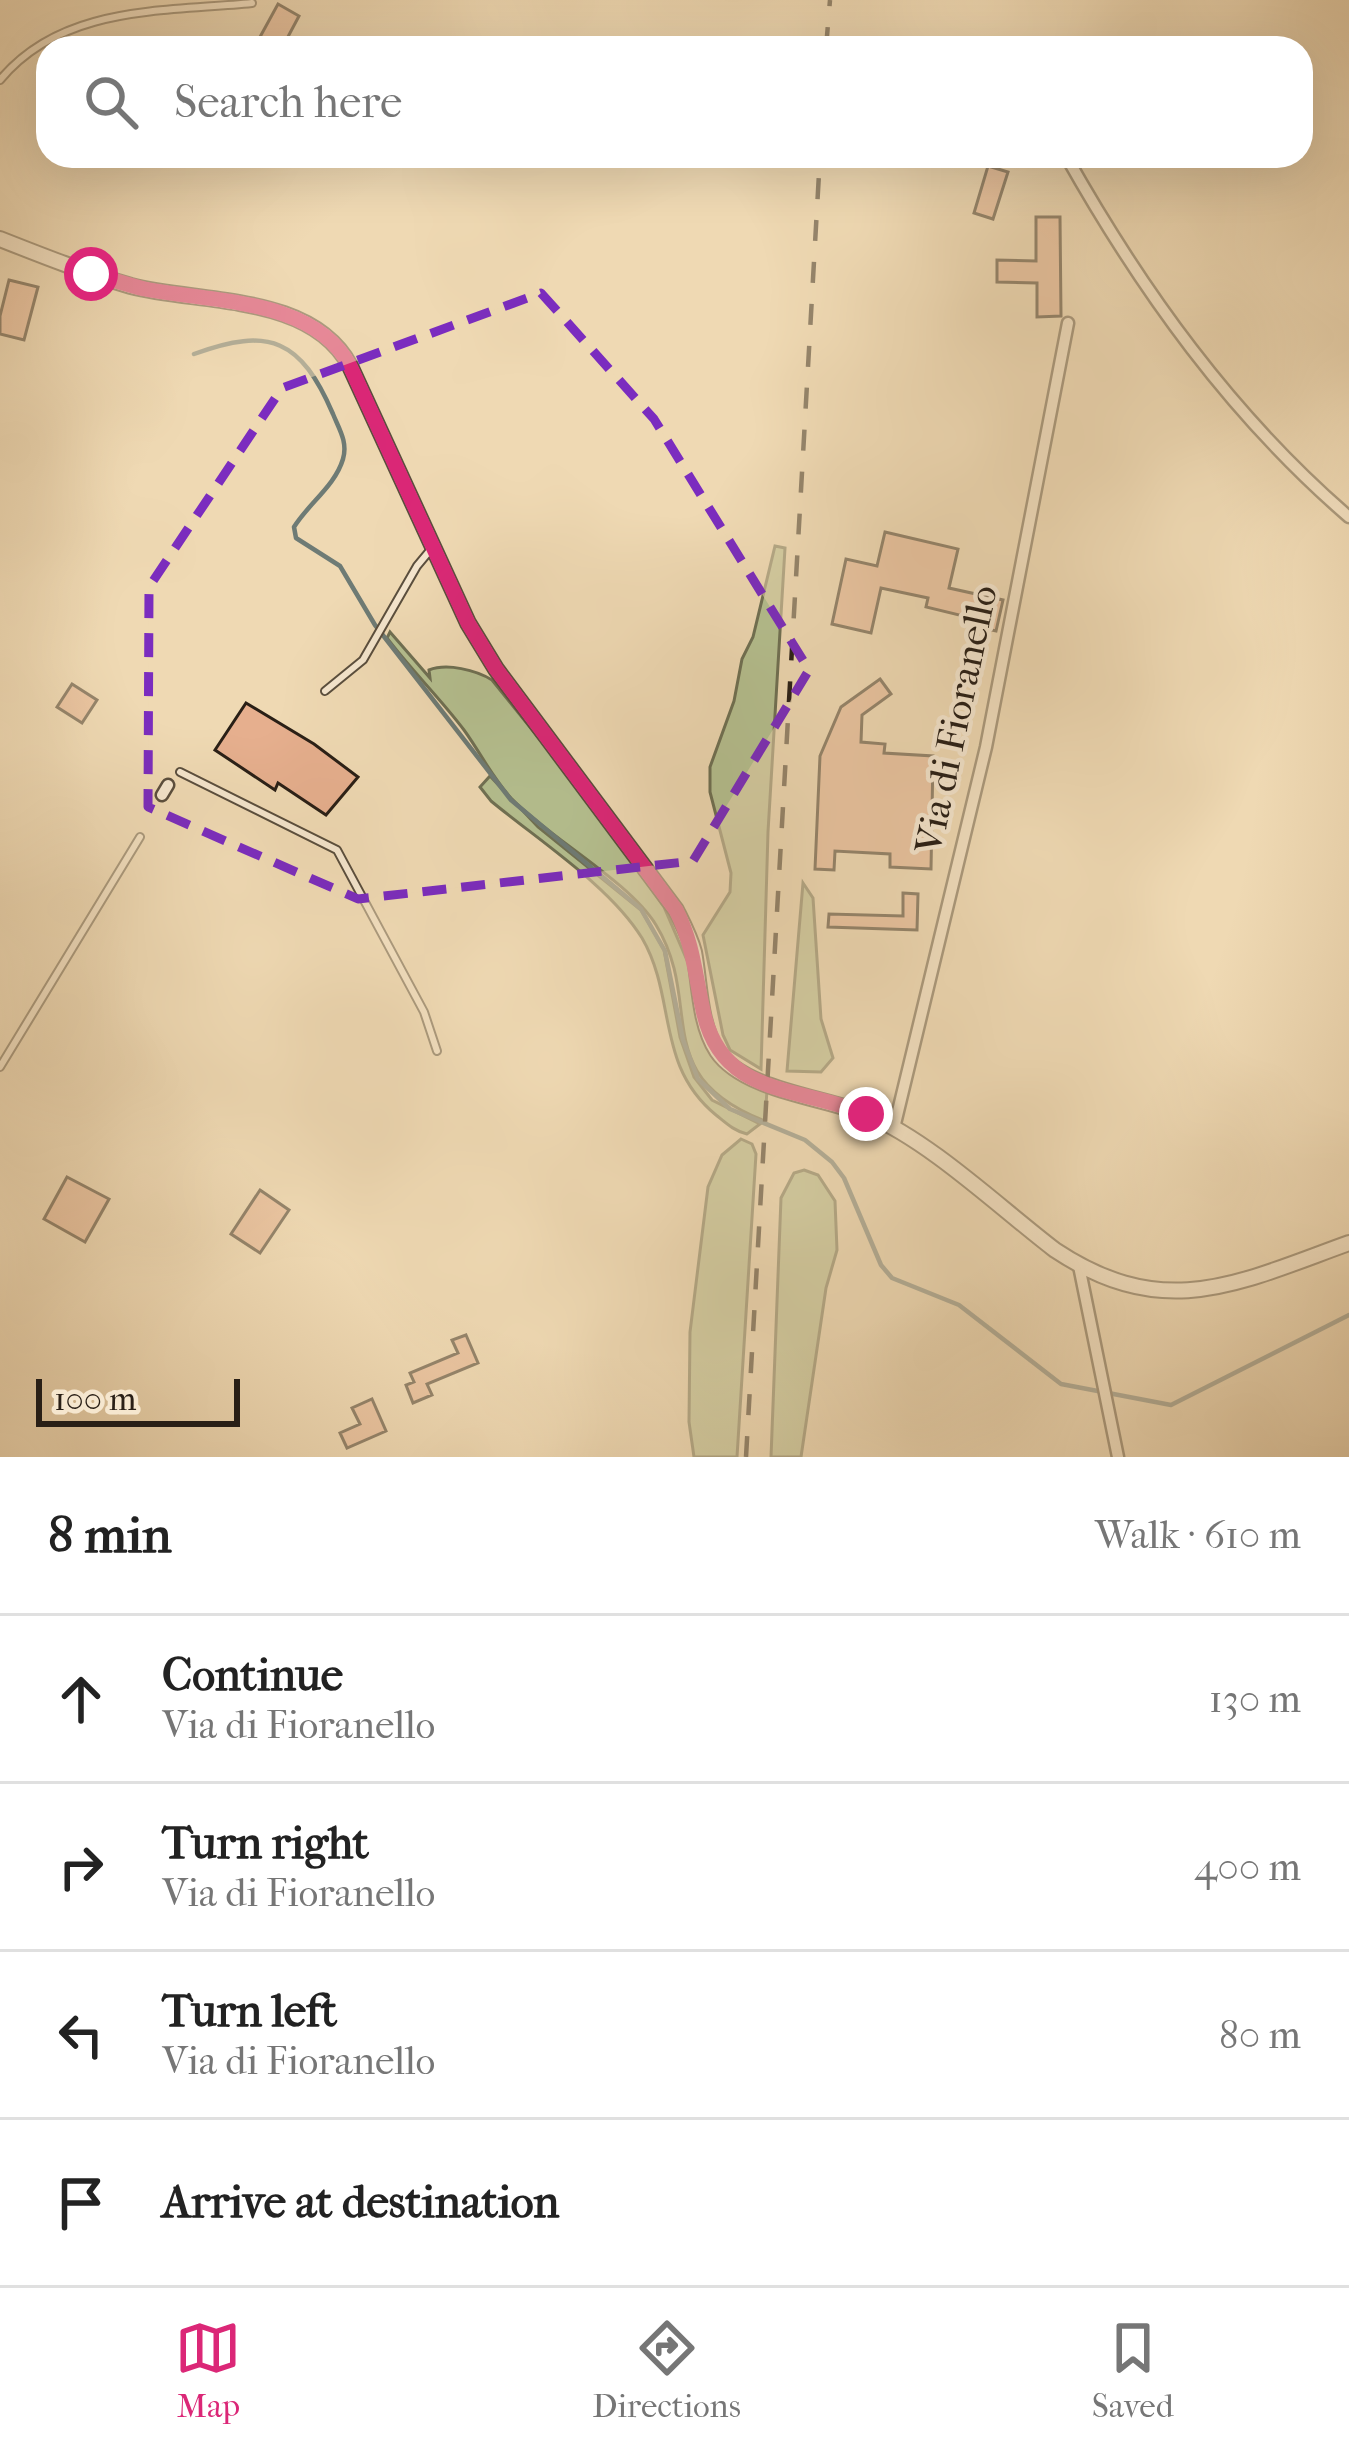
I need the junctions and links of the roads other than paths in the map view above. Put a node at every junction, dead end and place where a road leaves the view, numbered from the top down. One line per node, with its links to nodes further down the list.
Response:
1 (252, 3): 2 (lane)
2 (57, 36)
3 (36, 46): 4 (lane)
4 (0, 80)
5 (1073, 168): 8 (street)
6 (0, 239): 9 (street)
7 (1068, 322): 15 (street, Via di Fioranello)
8 (1349, 517)
9 (432, 548): 10 (lane); 15 (street)
10 (325, 691)
11 (180, 772): 13 (lane)
12 (140, 837): 14 (lane)
13 (437, 1052)
14 (0, 1067)
15 (894, 1128): 17 (street)
16 (1349, 1243): 17 (street)
17 (1079, 1266): 18 (street)
18 (1118, 1457)

